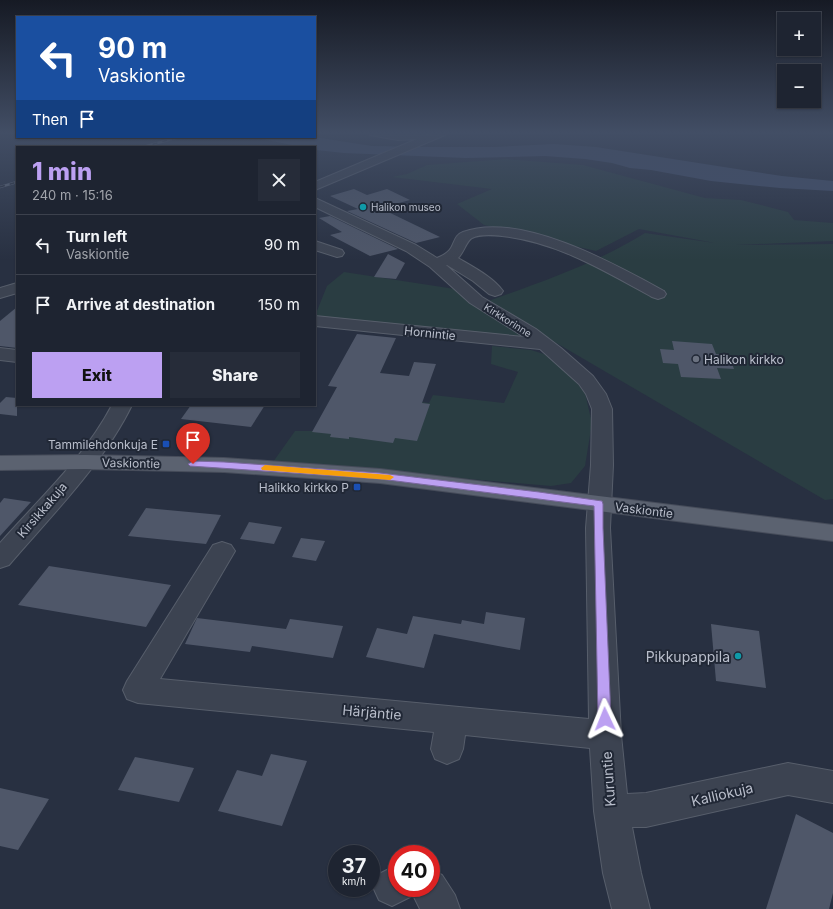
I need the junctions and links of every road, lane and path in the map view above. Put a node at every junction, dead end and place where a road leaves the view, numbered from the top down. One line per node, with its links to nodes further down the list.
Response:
1 (340, 175): 2 (street)
2 (316, 186)
3 (316, 202): 6 (street, Kirkkorinne)
4 (316, 245): 5 (street)
5 (338, 253)
6 (442, 262): 7 (street); 8 (street, Kirkkorinne); 10 (street)
7 (479, 278): 8 (street); 9 (street)
8 (455, 280): 12 (street, Kirkkorinne)
9 (494, 291)
10 (658, 294)
11 (316, 321): 12 (street, Hornintie)
12 (545, 344): 18 (street, Kirkkorinne)
13 (0, 354): 14 (street)
14 (16, 356)
15 (122, 406): 16 (street, Kirsikkakuja)
16 (85, 462): 17 (main road, Vaskiontie); 18 (main road, Vaskiontie); 21 (street, Kirsikkakuja)
17 (0, 463)
18 (598, 504): 19 (main road, Vaskiontie); 22 (street, Kuruntie)
19 (833, 534)
20 (222, 551): 22 (street, Härjäntie)
21 (0, 559)
22 (605, 735): 24 (street, Kuruntie)
23 (833, 787): 24 (street, Kalliokuja)
24 (610, 811): 27 (street, Kuruntie)
25 (434, 897): 26 (street)
26 (441, 909)
27 (631, 909)

